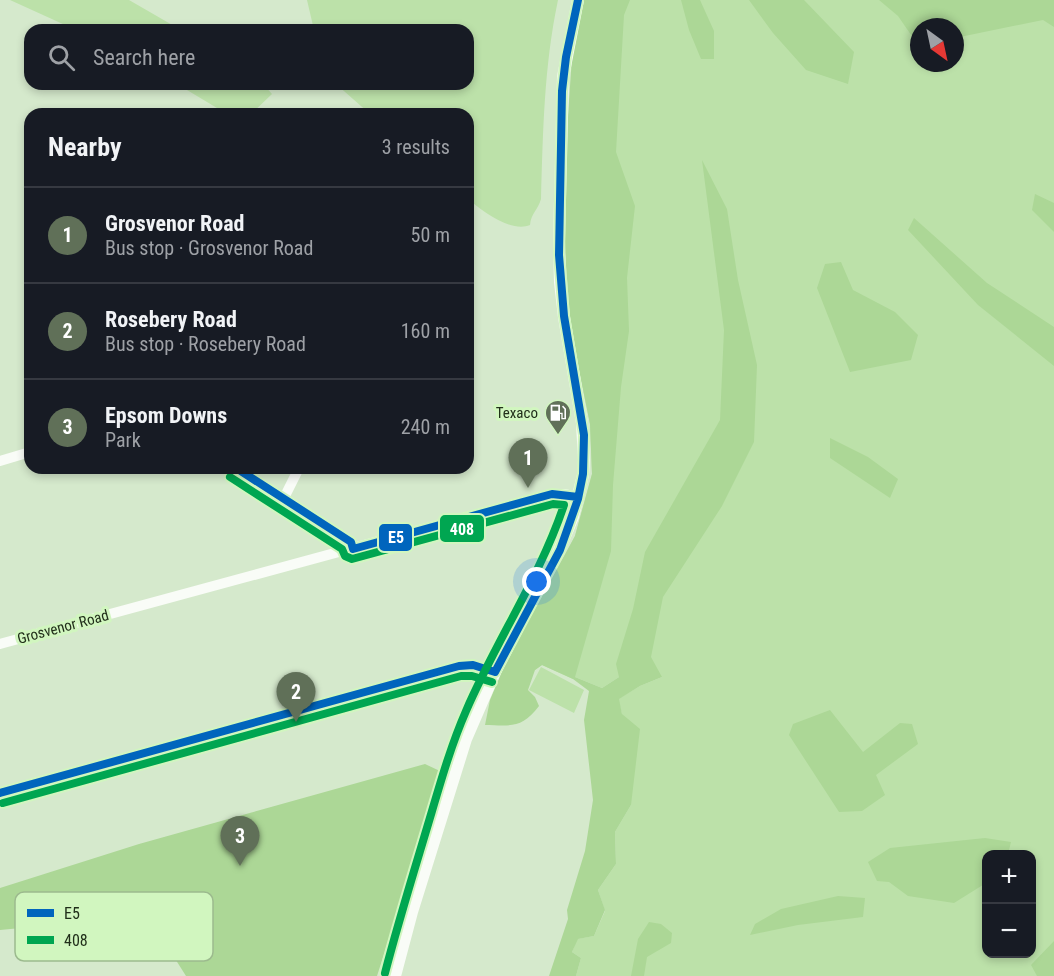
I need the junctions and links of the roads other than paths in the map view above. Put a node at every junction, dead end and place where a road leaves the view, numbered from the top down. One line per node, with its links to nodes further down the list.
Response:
1 (578, 0): 6 (street)
2 (24, 454): 3 (street)
3 (0, 461)
4 (246, 474): 7 (street)
5 (296, 474): 7 (street)
6 (578, 497): 8 (street, Grosvenor Road); 10 (street)
7 (284, 498): 8 (street)
8 (353, 549): 9 (street, Grosvenor Road)
9 (0, 644)
10 (495, 672): 11 (street); 12 (street)
11 (0, 793)
12 (395, 976)

